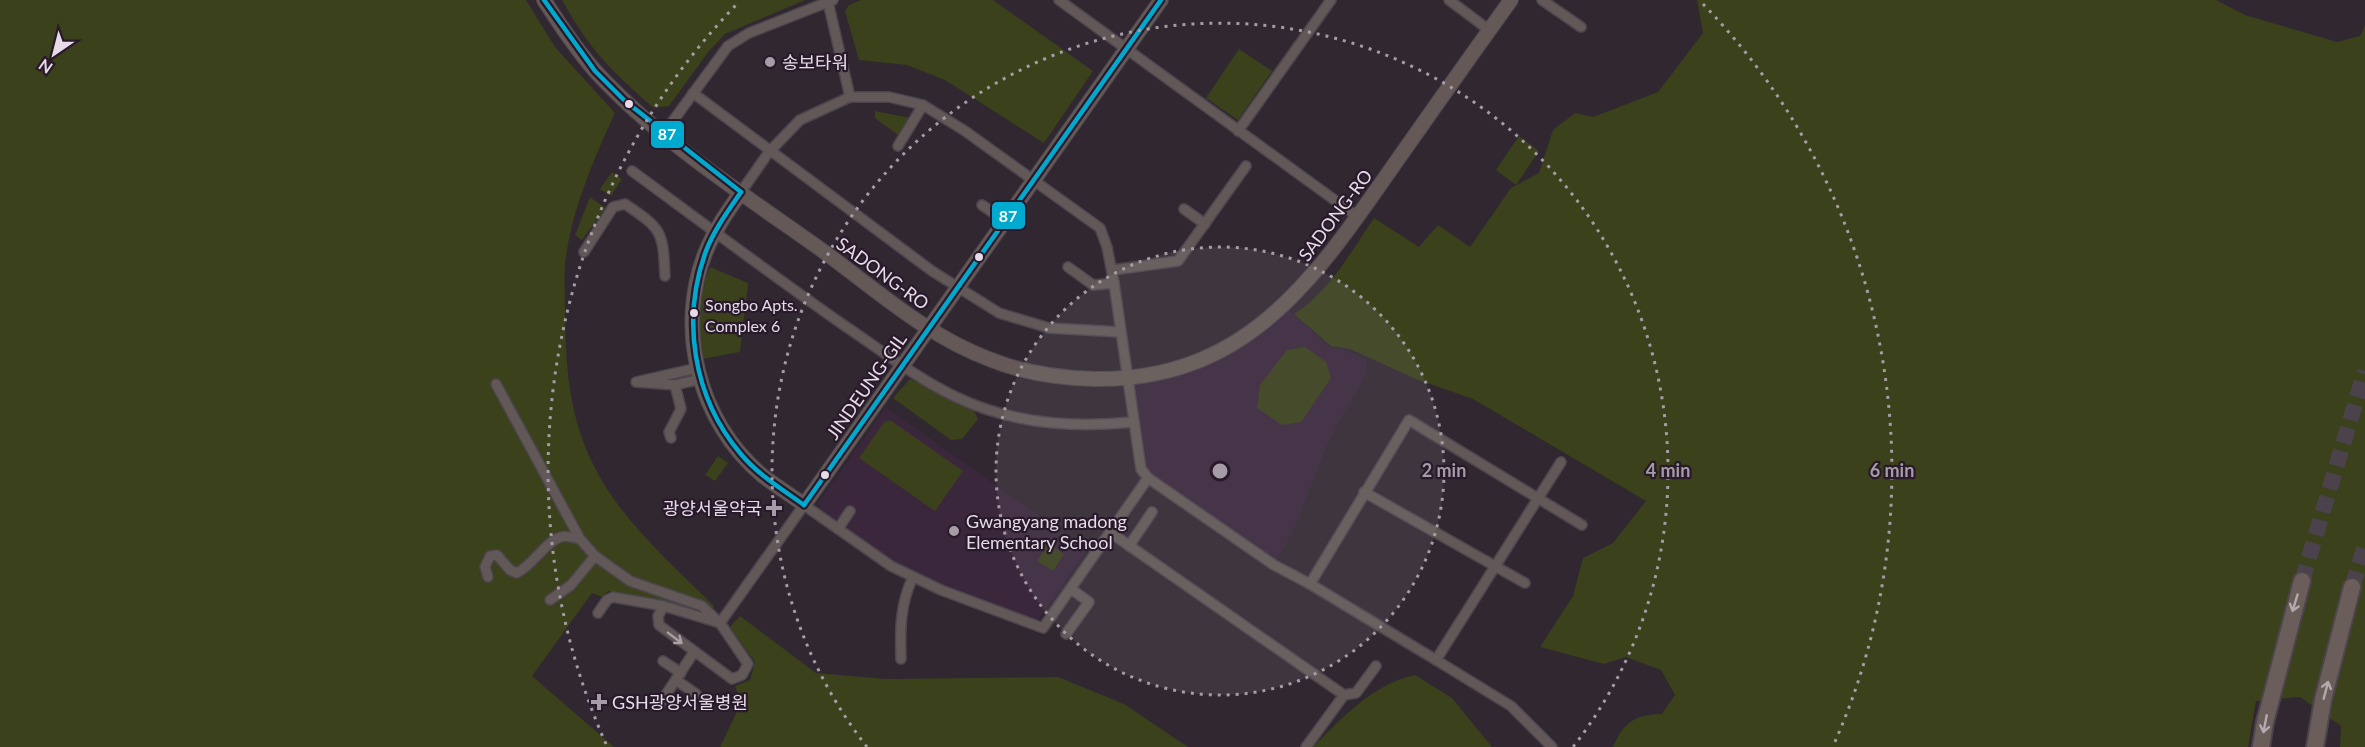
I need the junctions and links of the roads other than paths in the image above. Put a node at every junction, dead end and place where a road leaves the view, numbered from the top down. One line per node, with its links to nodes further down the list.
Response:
1 (544, 0): 16 (street, SADONG-RO)
2 (1059, 0): 11 (street)
3 (1161, 0): 11 (street, JINDEUNG-GIL)
4 (1331, 0): 15 (street)
5 (1449, 0): 10 (street)
6 (1511, 0): 10 (street, SADONG-RO)
7 (1542, 0): 9 (street)
8 (831, 1): 12 (street); 13 (street)
9 (1581, 27)
10 (1489, 30): 25 (street, SADONG-RO)
11 (1126, 50): 15 (street); 21 (street, JINDEUNG-GIL)
12 (693, 93): 16 (street); 18 (street)
13 (850, 98): 14 (street); 18 (street)
14 (923, 105): 17 (street); 21 (street)
15 (1238, 131): 25 (street)
16 (664, 133): 22 (street, SADONG-RO)
17 (898, 146)
18 (769, 152): 22 (street); 34 (street)
19 (1246, 166): 27 (street)
20 (632, 171): 28 (street)
21 (1034, 180): 26 (street, JINDEUNG-GIL); 31 (street)
22 (741, 192): 28 (street); 35 (street, SADONG-RO)
23 (982, 205): 26 (street)
24 (1184, 209): 27 (street)
25 (1358, 217): 39 (street, SADONG-RO)
26 (1005, 221): 34 (street, JINDEUNG-GIL)
27 (1205, 224): 31 (street)
28 (714, 232): 37 (street); 38 (street)
29 (584, 252): 32 (street)
30 (1068, 267): 33 (street)
31 (1112, 270): 33 (street)
32 (665, 276)
33 (1114, 283): 36 (street)
34 (957, 288): 35 (street, JINDEUNG-GIL); 36 (street)
35 (929, 328): 37 (street, JINDEUNG-GIL); 39 (street, SADONG-RO)
36 (1120, 332): 39 (street)
37 (903, 366): 42 (street); 48 (street, JINDEUNG-GIL)
38 (699, 374): 41 (street); 41 (street); 48 (street)
39 (1126, 379): 42 (street)
40 (496, 384): 54 (street)
41 (675, 385): 43 (street)
42 (1133, 422): 45 (street)
43 (671, 438)
44 (1562, 462): 47 (street)
45 (1148, 478): 53 (street); 62 (street)
46 (1364, 492): 47 (street); 57 (street); 62 (street)
47 (1539, 498): 51 (street); 57 (street)
48 (804, 505): 52 (street); 68 (street, JINDEUNG-GIL)
49 (850, 511): 52 (street)
50 (1152, 512): 55 (street)
51 (1582, 525)
52 (838, 529): 59 (street)
53 (1111, 533): 55 (street); 64 (street)
54 (580, 539): 56 (street); 58 (street)
55 (1129, 546): 77 (street)
56 (595, 556): 65 (street); 68 (street)
57 (1496, 566): 61 (street); 72 (street)
58 (488, 577)
59 (913, 577): 64 (street); 71 (street)
60 (2302, 581): 81 (highway, one-way to 81)
61 (1525, 583)
62 (1310, 584): 72 (street)
63 (2352, 587): 82 (highway, one-way to 63)
64 (1071, 589): 69 (street)
65 (550, 600)
66 (664, 606): 67 (street); 68 (street); 70 (street, one-way to 70)
67 (598, 613)
68 (720, 623): 70 (street)
69 (1066, 634)
70 (694, 652): 75 (street)
71 (901, 659)
72 (1436, 660): 80 (street)
73 (663, 661): 75 (street)
74 (1376, 666): 77 (street)
75 (678, 677): 76 (street); 78 (street)
76 (696, 694)
77 (1344, 695): 79 (street)
78 (659, 705)
79 (1306, 747)
80 (1552, 747)
81 (2261, 747)
82 (2315, 747)

